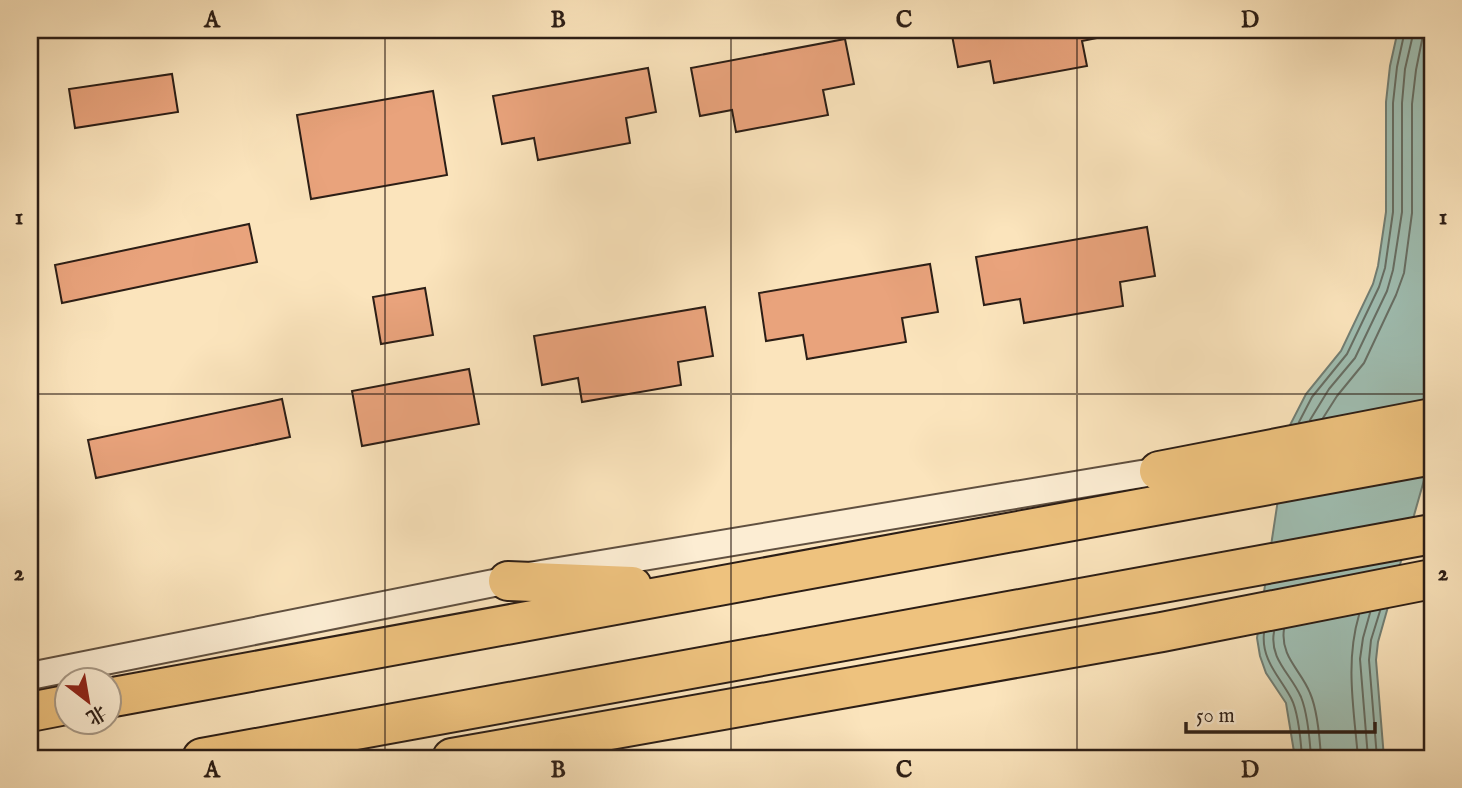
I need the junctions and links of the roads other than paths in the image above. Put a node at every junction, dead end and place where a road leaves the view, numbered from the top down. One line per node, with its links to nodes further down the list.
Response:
1 (1432, 418): 3 (main road)
2 (1432, 455): 3 (main road)
3 (1165, 486): 6 (street); 7 (main road)
4 (1432, 534): 12 (main road)
5 (1432, 579): 15 (main road)
6 (508, 581): 7 (main road); 8 (street)
7 (704, 589): 9 (main road)
8 (30, 676)
9 (122, 695)
10 (52, 708): 11 (main road)
11 (30, 712)
12 (248, 750): 13 (main road); 14 (main road)
13 (202, 758)
14 (329, 758)
15 (452, 758)

